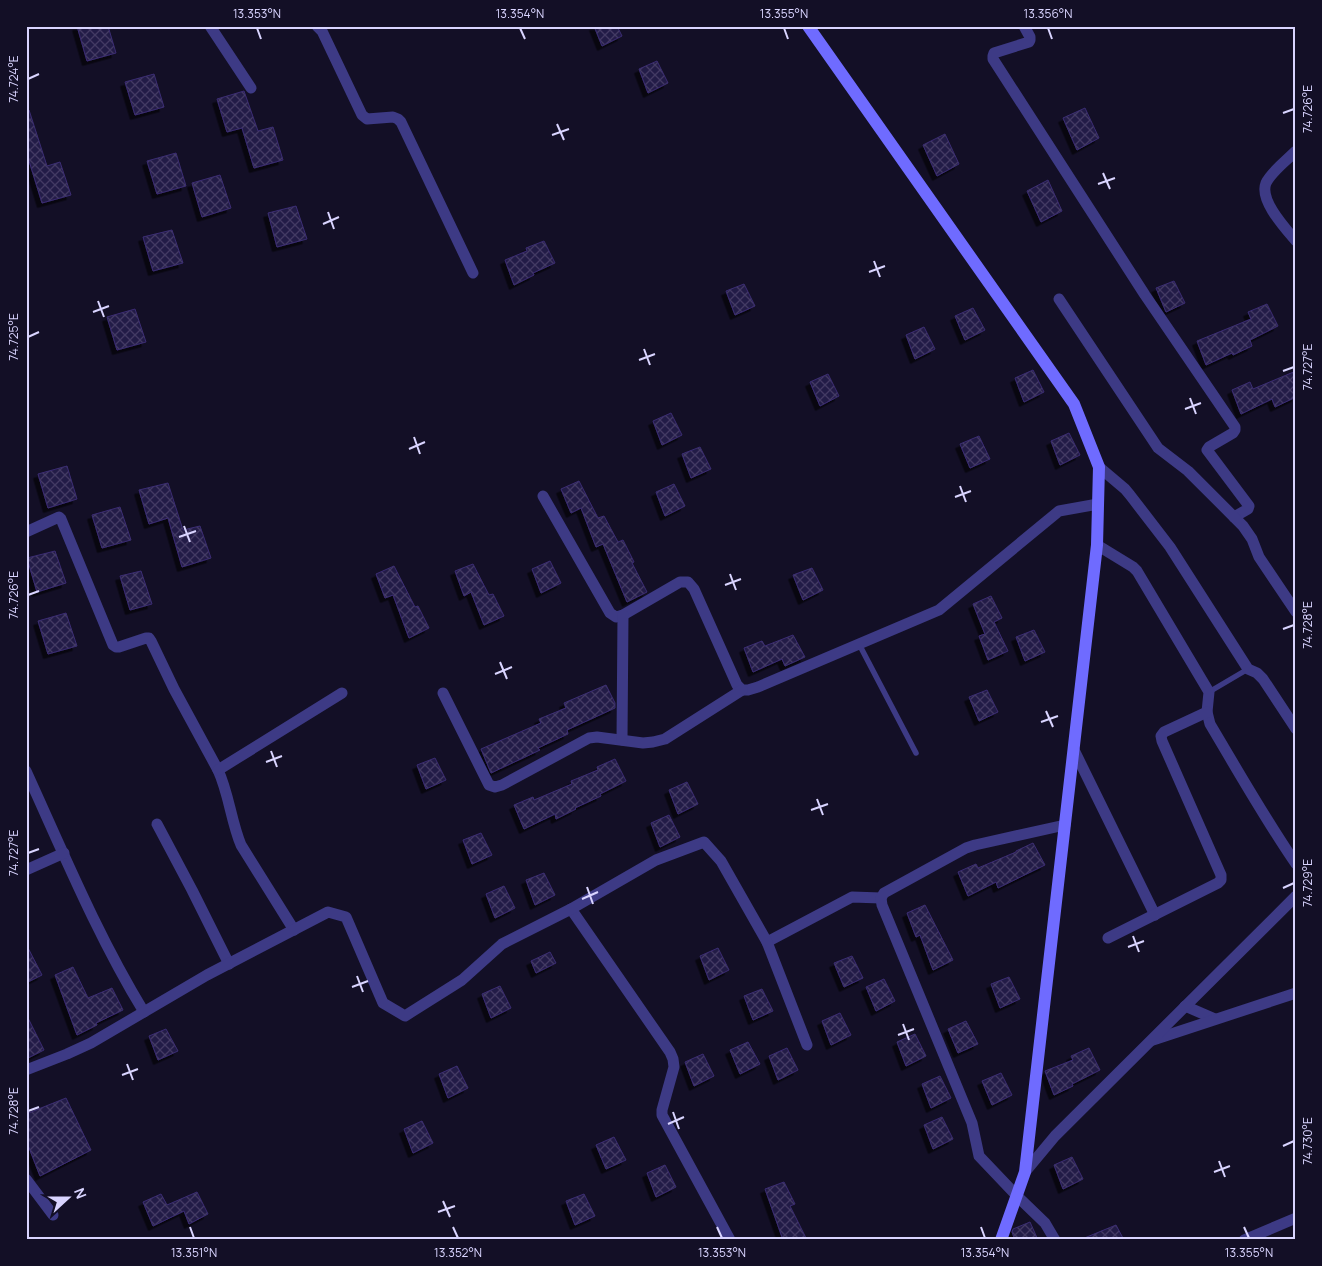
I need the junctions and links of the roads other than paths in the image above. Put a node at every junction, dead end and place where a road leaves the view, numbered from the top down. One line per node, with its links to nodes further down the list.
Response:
1 (210, 26): 5 (street)
2 (808, 26): 10 (street)
3 (1024, 26): 13 (street)
4 (324, 28): 8 (street)
5 (251, 88)
6 (1296, 151): 7 (street)
7 (1296, 241)
8 (473, 273)
9 (1059, 299): 13 (street)
10 (1099, 467): 12 (street); 19 (street)
11 (544, 496): 17 (street)
12 (1098, 504): 15 (street); 18 (street)
13 (1234, 517): 16 (street)
14 (26, 532): 29 (street)
15 (1097, 544): 21 (street); 27 (street)
16 (1296, 612)
17 (624, 615): 20 (street); 26 (street)
18 (859, 644): 20 (street); 28 (lane)
19 (1248, 669): 21 (lane); 25 (street)
20 (742, 690): 26 (street)
21 (1209, 692): 24 (street)
22 (342, 693): 29 (street)
23 (443, 694): 26 (street)
24 (1206, 712): 34 (street); 39 (street)
25 (1296, 729)
26 (622, 740)
27 (1074, 750): 32 (street); 39 (street)
28 (916, 753)
29 (218, 770): 40 (street)
30 (26, 771): 33 (street)
31 (157, 824): 43 (street)
32 (1065, 825): 37 (street); 51 (street)
33 (64, 853): 35 (street); 46 (street)
34 (1296, 864)
35 (26, 870)
36 (1296, 896): 45 (street)
37 (881, 898): 42 (street); 53 (street)
38 (571, 909): 40 (street); 42 (street); 56 (street)
39 (1155, 915): 41 (street)
40 (294, 930): 43 (street)
41 (1108, 938)
42 (767, 942): 49 (street)
43 (229, 964): 46 (street)
44 (1296, 993): 47 (street)
45 (1185, 1006): 47 (street); 48 (street)
46 (144, 1012): 50 (street)
47 (1215, 1019): 48 (street)
48 (1149, 1041): 51 (street)
49 (808, 1045)
50 (26, 1070)
51 (1025, 1172): 53 (street)
52 (26, 1179): 54 (street)
53 (1017, 1196): 57 (street); 58 (street)
54 (53, 1216)
55 (1296, 1218): 59 (street)
56 (730, 1240)
57 (1001, 1240)
58 (1055, 1240)
59 (1244, 1240)

